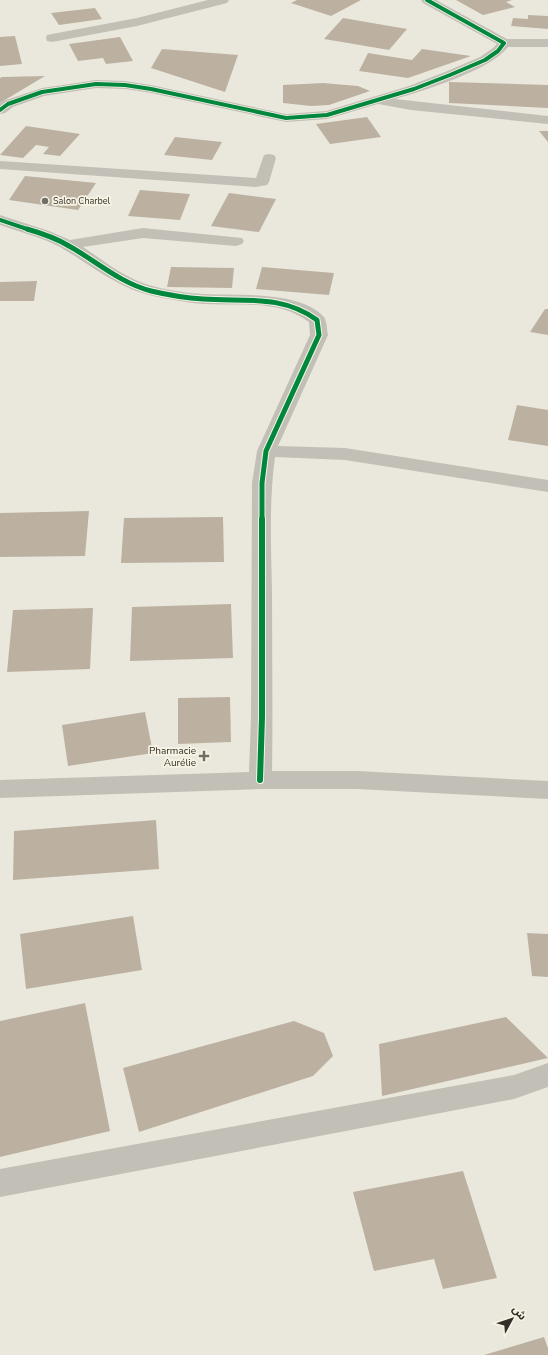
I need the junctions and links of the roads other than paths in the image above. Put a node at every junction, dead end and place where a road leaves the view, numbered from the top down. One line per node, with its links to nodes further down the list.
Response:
1 (223, 0): 3 (street)
2 (427, 0): 4 (street)
3 (52, 38)
4 (504, 43): 5 (street); 6 (street)
5 (548, 43)
6 (379, 100): 7 (street); 8 (street)
7 (0, 110)
8 (548, 120)
9 (269, 158): 10 (street)
10 (0, 165)
11 (0, 220): 13 (street)
12 (236, 241): 13 (street)
13 (67, 245): 14 (street)
14 (266, 451): 15 (street); 16 (street)
15 (548, 486)
16 (260, 780): 17 (street); 18 (street)
17 (0, 789)
18 (548, 790)
19 (548, 1075): 20 (street)
20 (0, 1183)

